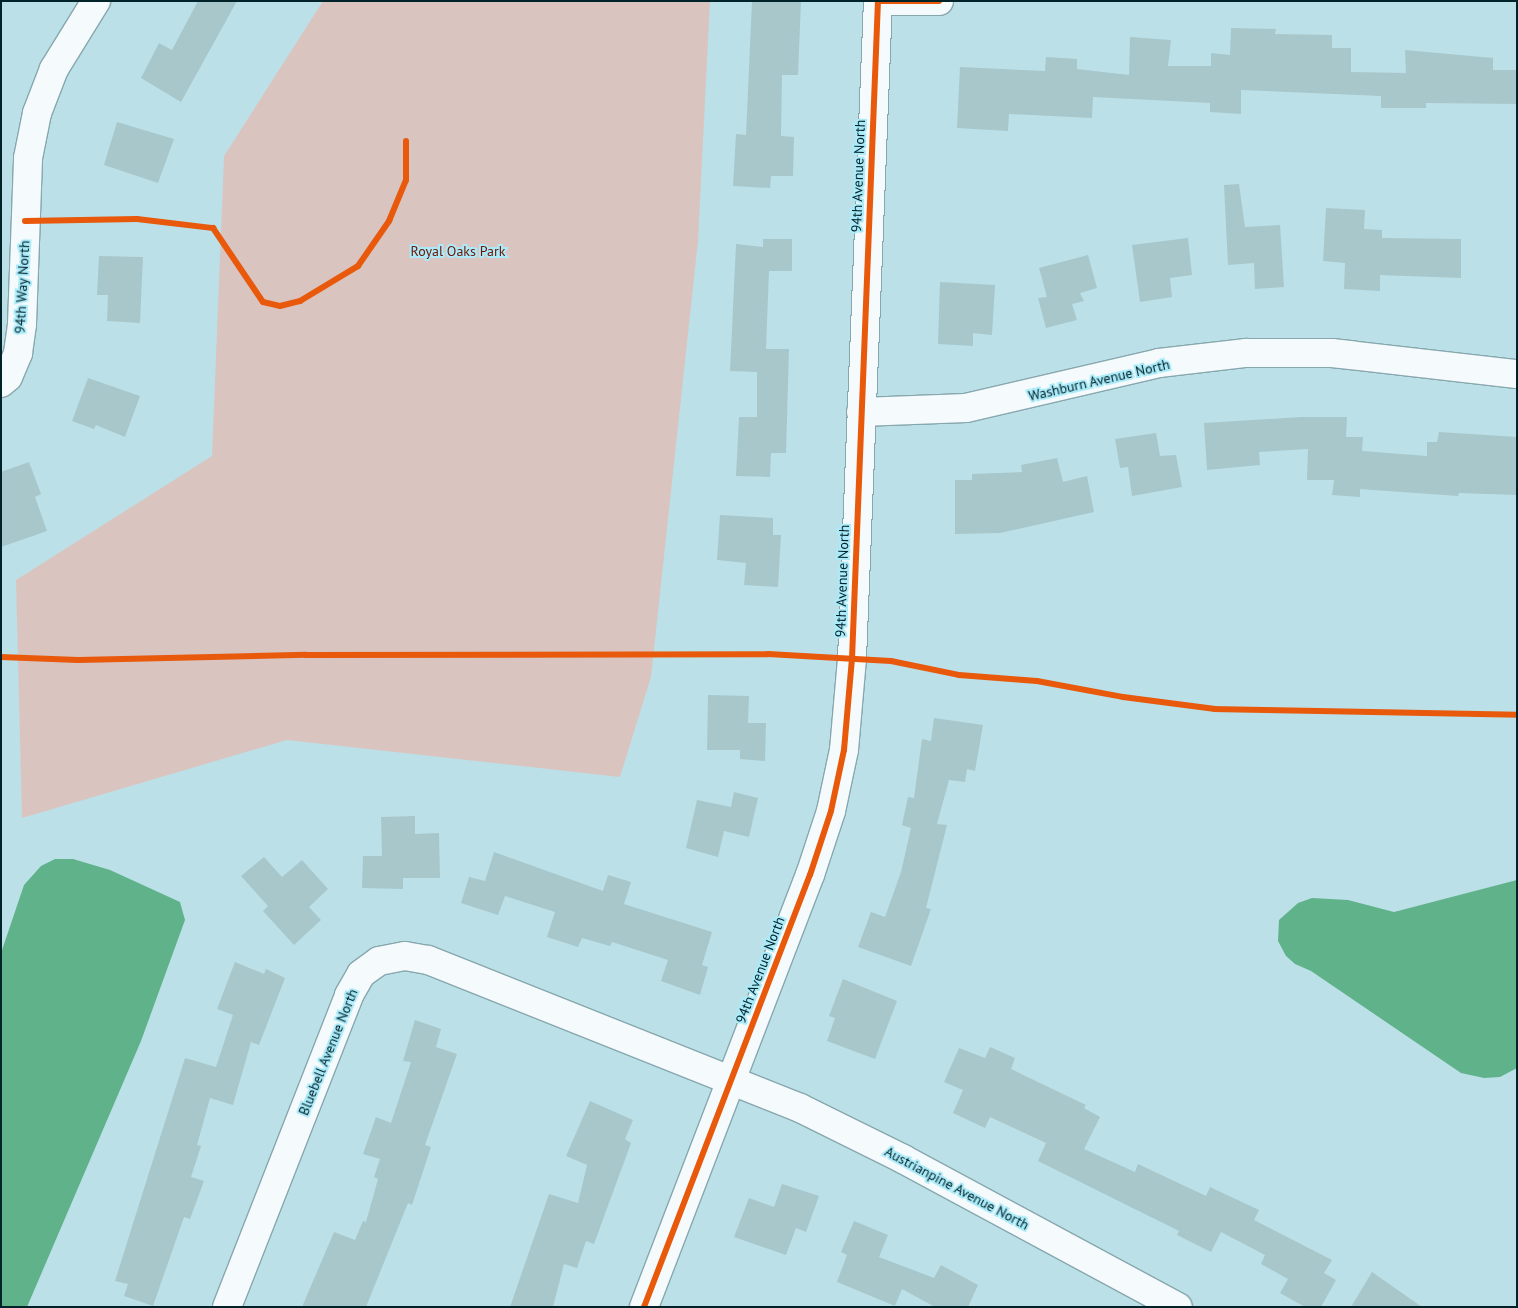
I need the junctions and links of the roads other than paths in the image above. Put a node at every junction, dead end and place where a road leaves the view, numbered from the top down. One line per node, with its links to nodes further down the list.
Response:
1 (96, 1): 5 (street, 94th Way North)
2 (878, 1): 3 (street); 6 (street, 94th Avenue North)
3 (938, 1)
4 (1517, 374): 6 (street, Washburn Avenue North)
5 (4, 380)
6 (861, 412): 7 (street, 94th Avenue North)
7 (732, 1079): 8 (street, Bluebell Avenue North); 9 (street, 94th Avenue North); 10 (street, Austrianpine Avenue North)
8 (227, 1307)
9 (644, 1307)
10 (1178, 1307)

